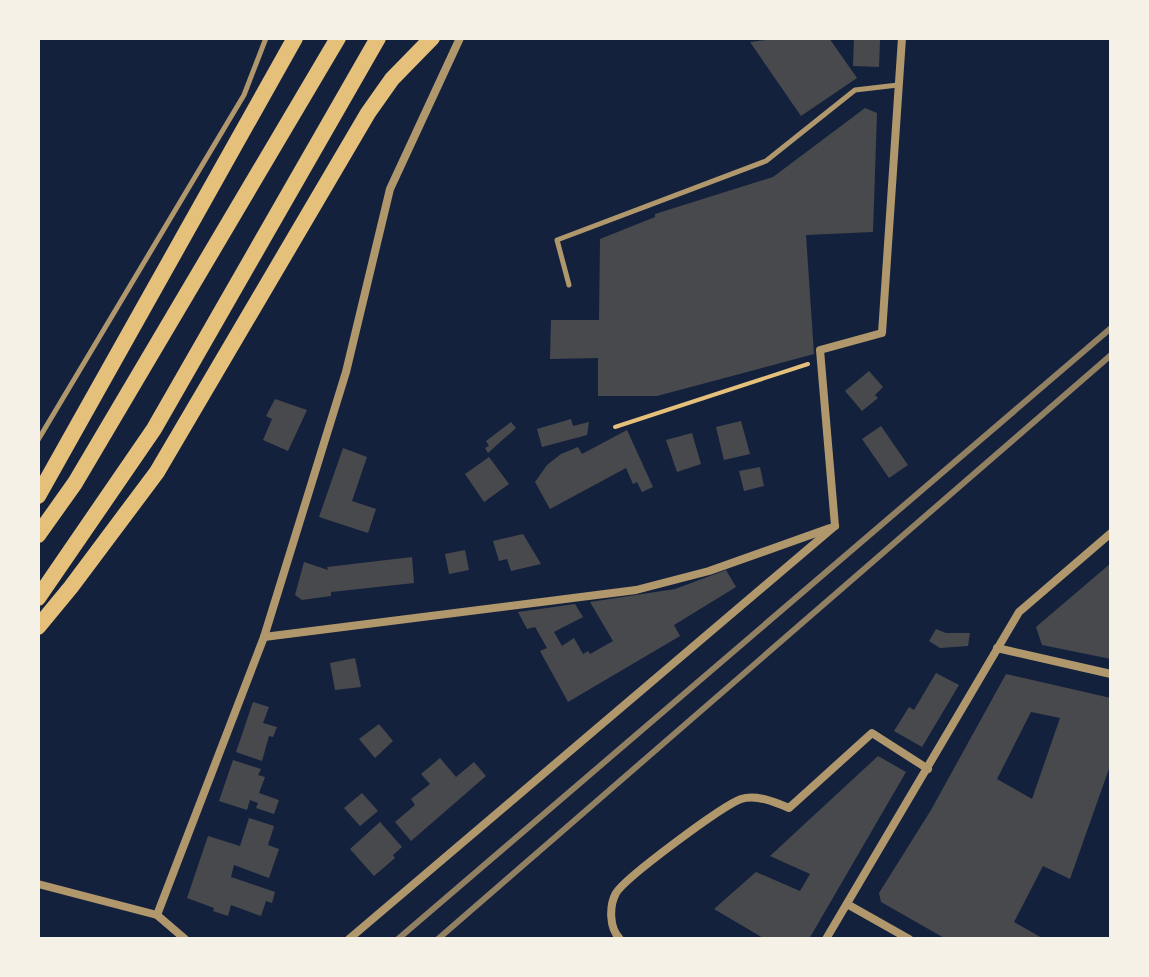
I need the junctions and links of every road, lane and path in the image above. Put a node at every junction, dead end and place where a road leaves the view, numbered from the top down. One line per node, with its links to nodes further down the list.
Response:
1 (266, 38): 12 (lane)
2 (295, 38): 13 (highway)
3 (338, 38): 16 (highway)
4 (378, 38): 17 (highway)
5 (432, 38): 18 (highway)
6 (460, 38): 19 (street)
7 (902, 38): 8 (street)
8 (899, 85): 9 (lane); 10 (street)
9 (569, 285)
10 (821, 360): 11 (path); 14 (street)
11 (615, 427)
12 (38, 440)
13 (38, 496)
14 (835, 526): 19 (street); 27 (street)
15 (1111, 533): 20 (street)
16 (38, 535)
17 (38, 598)
18 (38, 627)
19 (264, 637): 25 (street)
20 (997, 648): 21 (street); 22 (street)
21 (1111, 674)
22 (928, 769): 24 (street); 28 (street)
23 (38, 884): 25 (street)
24 (847, 904): 29 (street); 30 (street)
25 (157, 915): 26 (street)
26 (185, 939)
27 (349, 939)
28 (620, 939)
29 (826, 939)
30 (909, 939)

